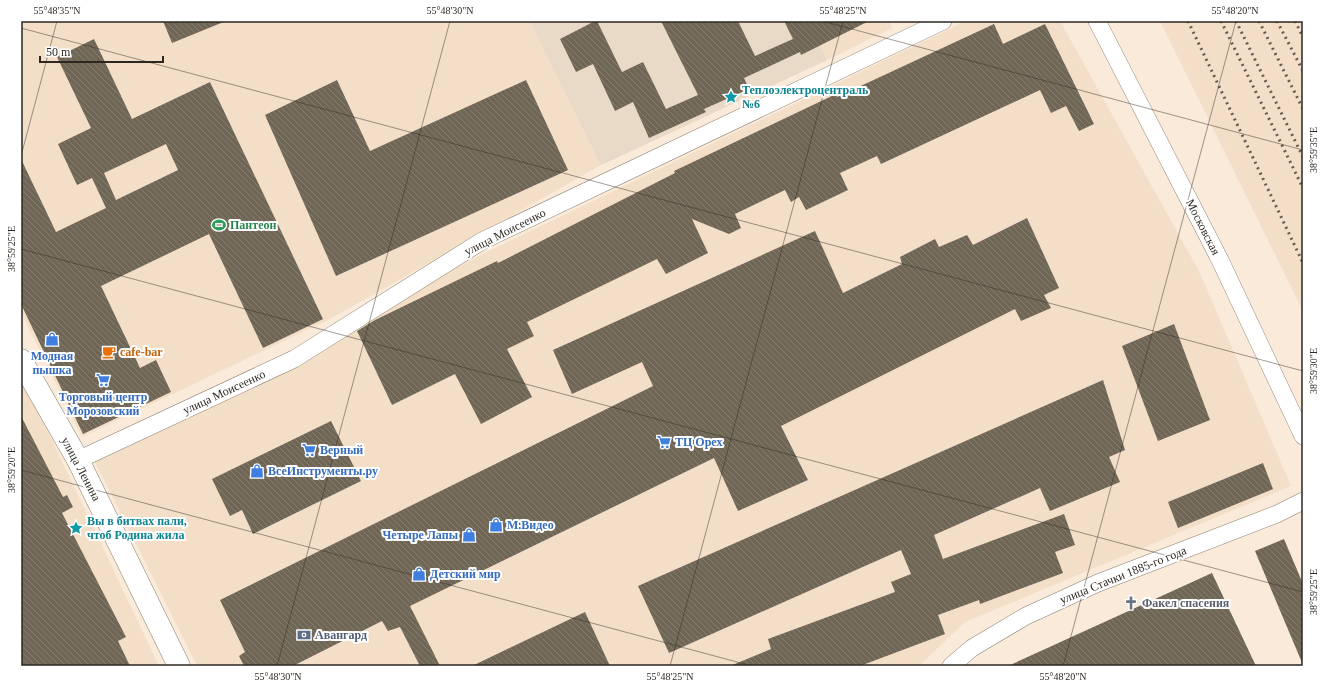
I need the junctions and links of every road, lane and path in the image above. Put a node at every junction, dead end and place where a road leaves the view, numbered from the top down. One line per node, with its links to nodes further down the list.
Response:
1 (943, 21): 5 (street, улица Моисеенко)
2 (1097, 21): 4 (street, Московская)
3 (21, 360): 5 (main road, улица Ленина)
4 (1303, 436)
5 (78, 460): 7 (main road, улица Ленина)
6 (1303, 501): 8 (street, улица Стачки 1885-го года)
7 (179, 666)
8 (951, 666)

